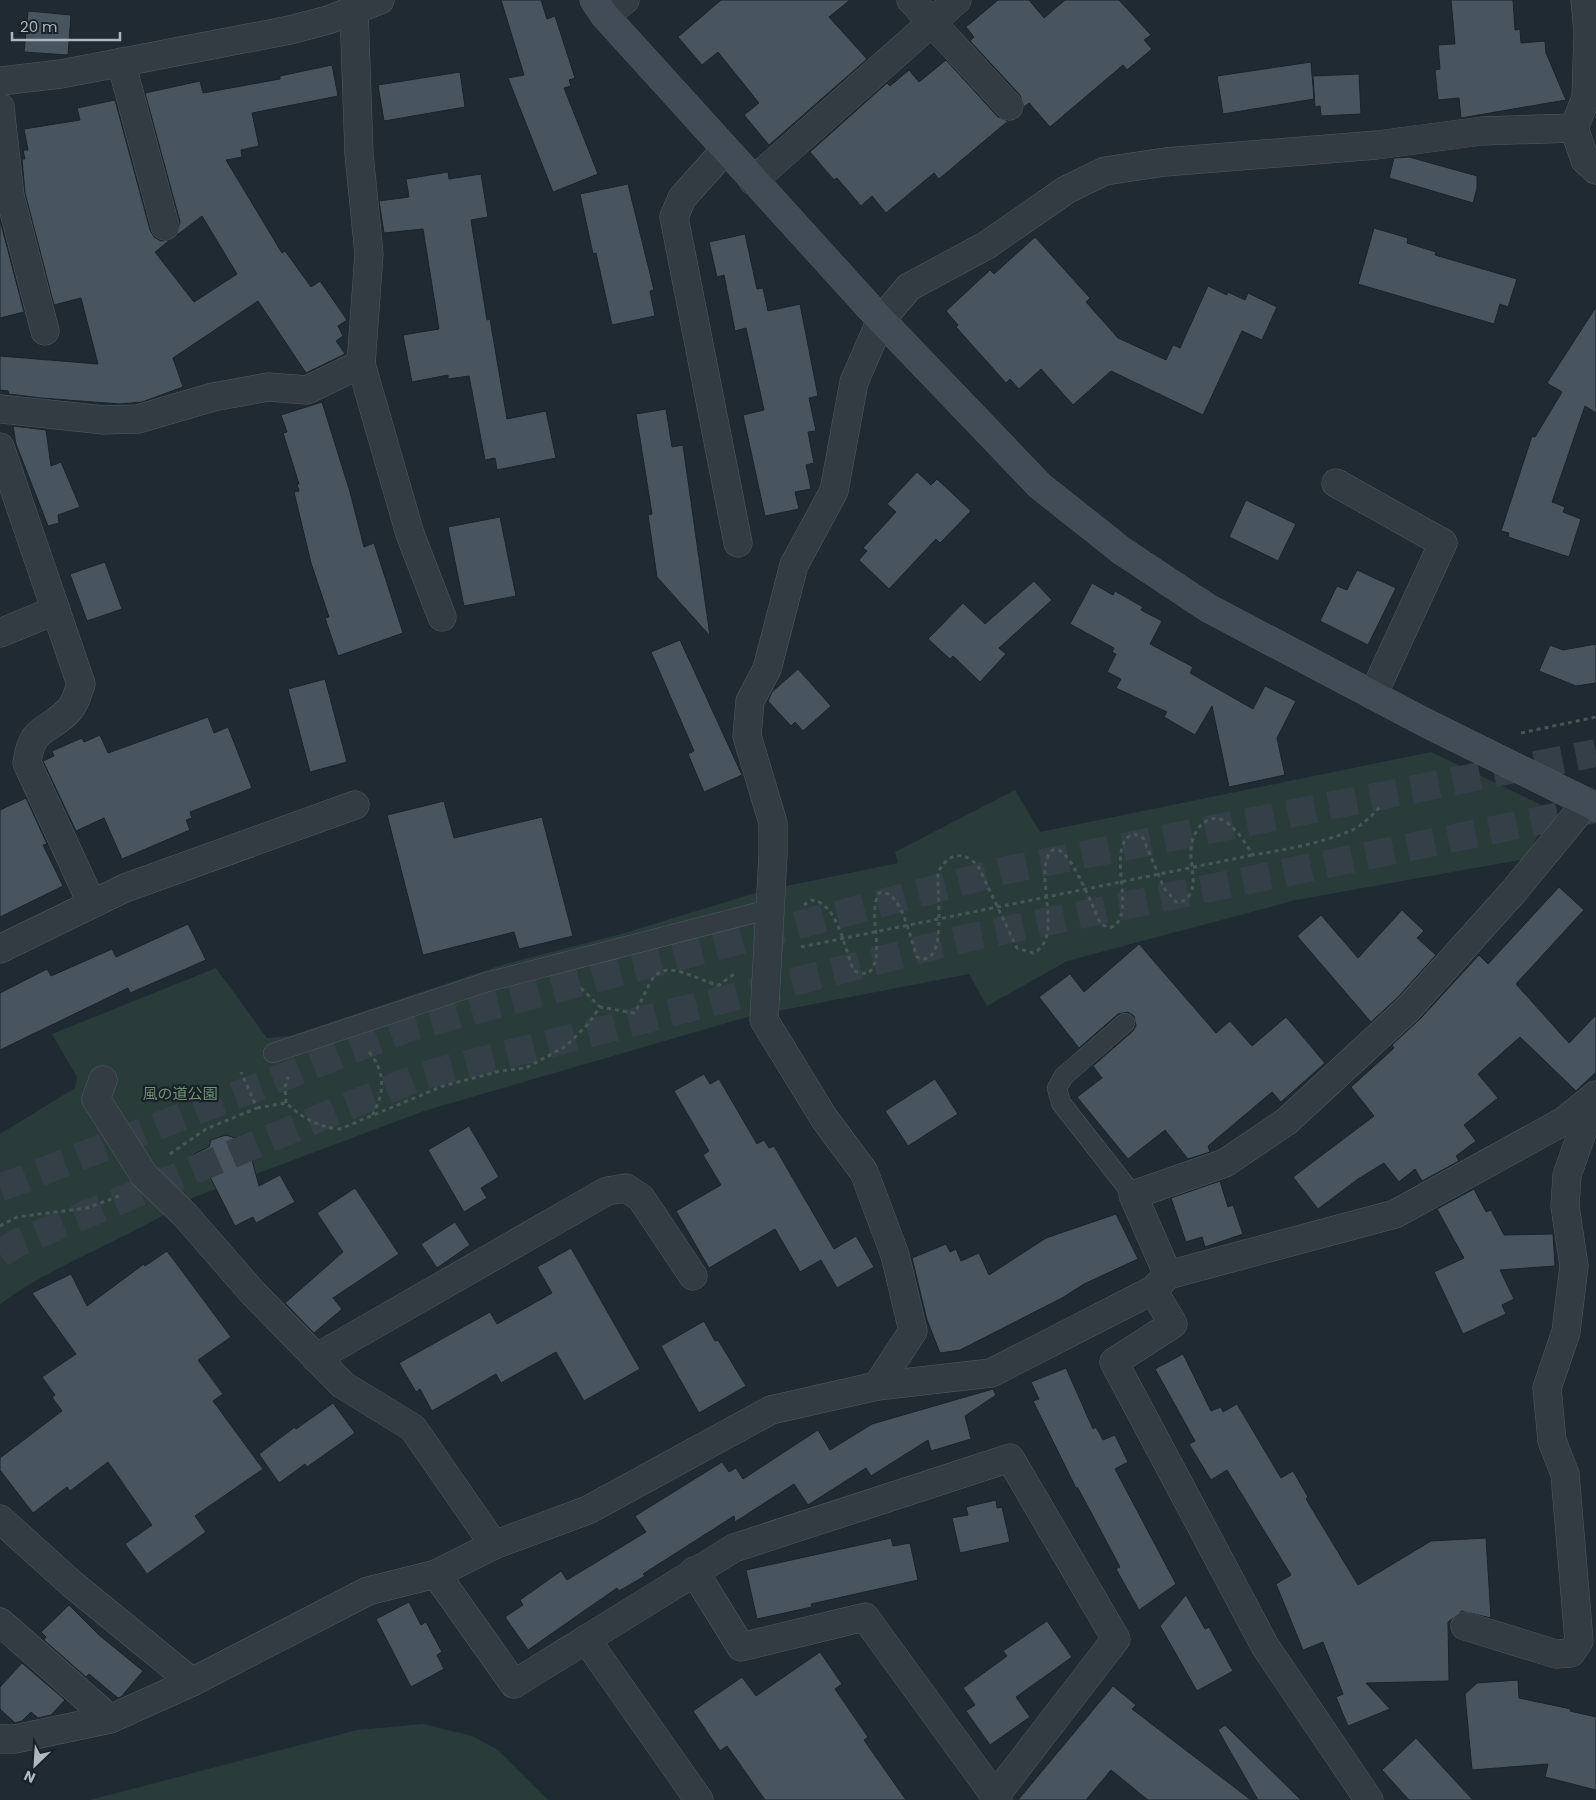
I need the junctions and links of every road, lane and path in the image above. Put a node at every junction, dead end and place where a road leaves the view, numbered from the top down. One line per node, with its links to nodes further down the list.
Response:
1 (380, 0): 6 (street)
2 (911, 0): 7 (street)
3 (957, 0): 7 (street)
4 (1585, 0): 12 (street)
5 (608, 5): 13 (street)
6 (354, 10): 8 (street); 19 (street)
7 (932, 22): 10 (street); 15 (street)
8 (121, 62): 9 (street); 16 (street)
9 (0, 81)
10 (1009, 106)
11 (0, 107): 18 (street)
12 (1574, 128): 14 (street); 17 (street)
13 (725, 150): 15 (street); 23 (street)
14 (1596, 170)
15 (754, 181): 17 (street)
16 (165, 226)
17 (881, 320): 27 (street); 41 (street)
18 (45, 331)
19 (361, 364): 20 (street); 25 (street)
20 (0, 409)
21 (0, 447): 24 (street)
22 (1336, 483): 27 (street)
23 (738, 543)
24 (56, 610): 26 (street); 39 (street)
25 (442, 617)
26 (0, 633)
27 (1373, 696): 31 (street)
28 (1596, 718): 29 (path)
29 (1513, 734)
30 (355, 805): 39 (street)
31 (1591, 805): 56 (street)
32 (1380, 807): 33 (path)
33 (1253, 855): 34 (path); 34 (path)
34 (1192, 869): 35 (path); 35 (path)
35 (1159, 875): 36 (path); 36 (path)
36 (1121, 883): 37 (path); 37 (path)
37 (1084, 889): 38 (path); 38 (path)
38 (1047, 898): 40 (path); 40 (path)
39 (92, 904): 47 (street)
40 (997, 907): 43 (path); 43 (path)
41 (770, 909): 48 (street); 50 (lane)
42 (802, 911): 46 (path)
43 (938, 920): 44 (path); 44 (path)
44 (906, 926): 45 (path); 45 (path)
45 (875, 933): 46 (path); 46 (path)
46 (842, 939): 48 (path)
47 (0, 949)
48 (768, 956): 55 (path); 60 (street)
49 (1125, 1023): 56 (lane)
50 (348, 1029): 51 (lane); 55 (path)
51 (272, 1053)
52 (103, 1080): 59 (street)
53 (1596, 1095): 58 (street); 66 (street)
54 (257, 1108): 55 (path)
55 (371, 1117)
56 (1133, 1195): 58 (street)
57 (693, 1276): 59 (street)
58 (1161, 1282): 60 (street); 73 (street)
59 (316, 1358): 62 (street)
60 (878, 1386): 62 (street)
61 (0, 1520): 68 (street)
62 (494, 1545): 64 (street)
63 (694, 1571): 67 (street); 71 (street); 71 (street)
64 (436, 1574): 67 (street); 68 (street)
65 (0, 1622): 69 (street)
66 (1465, 1626)
67 (586, 1638): 72 (street)
68 (192, 1682): 69 (street)
69 (110, 1719): 70 (street)
70 (0, 1739)
71 (997, 1798)
72 (700, 1800)
73 (1369, 1800)

